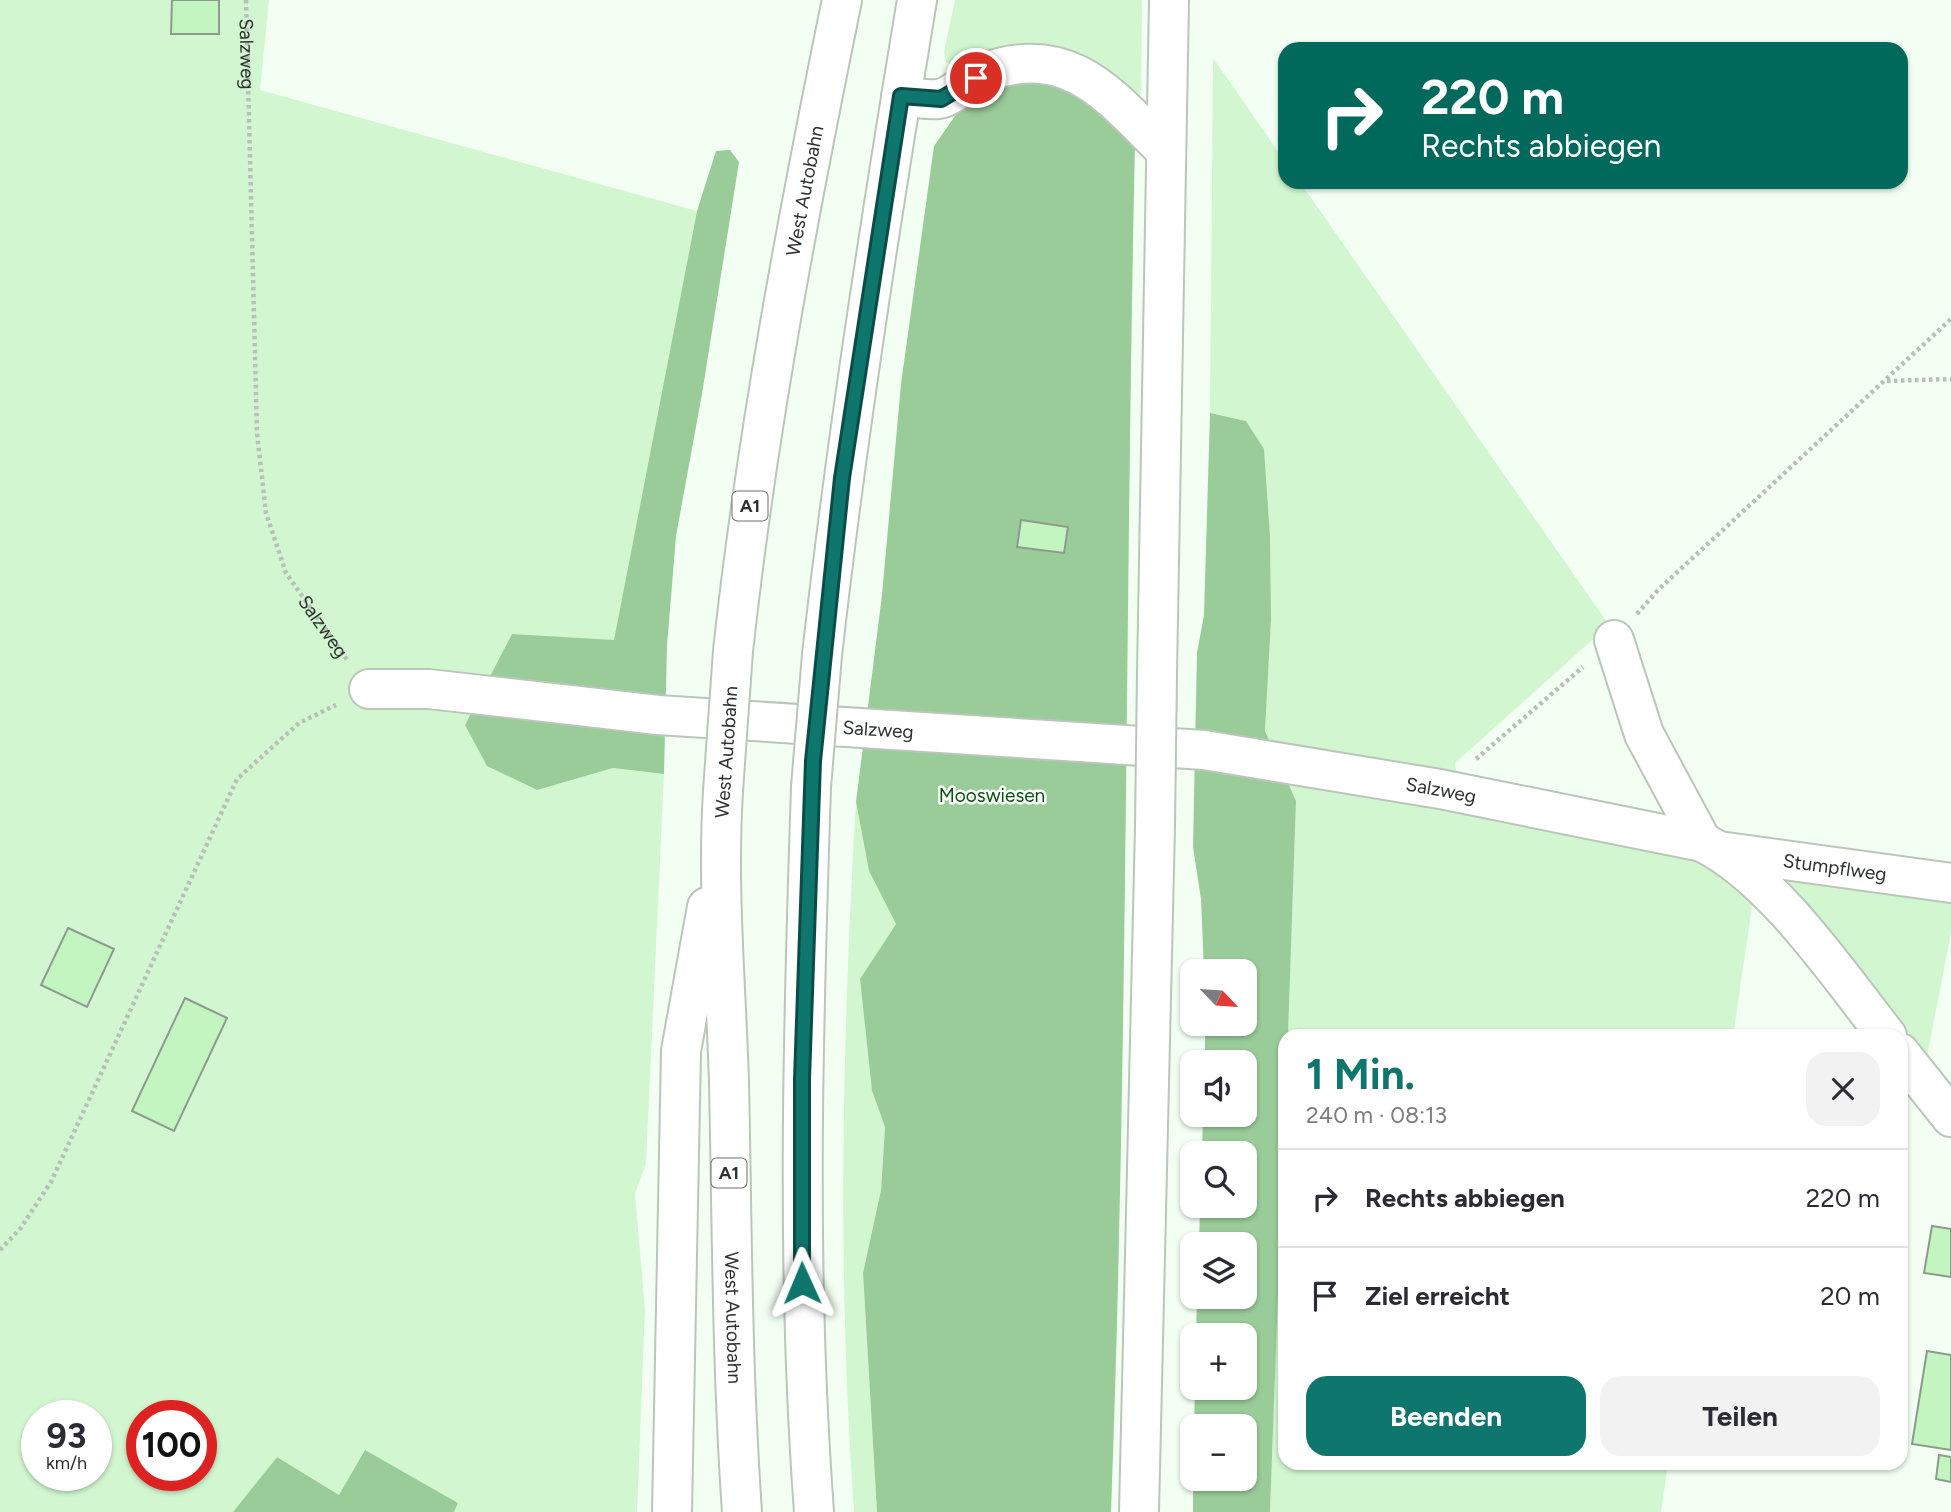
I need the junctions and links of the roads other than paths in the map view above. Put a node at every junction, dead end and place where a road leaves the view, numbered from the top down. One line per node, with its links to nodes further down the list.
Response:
1 (842, 0): 8 (main road, West Autobahn / A1, bridge)
2 (917, 0): 4 (main road)
3 (1169, 0): 5 (main road)
4 (901, 96): 5 (main road); 16 (main road, bridge)
5 (1166, 151): 17 (main road, bridge)
6 (1614, 640): 9 (main road)
7 (369, 689): 9 (main road, Salzweg)
8 (720, 833): 14 (main road); 15 (main road, West Autobahn / A1)
9 (1710, 846): 10 (main road, Stumpflweg); 11 (main road, Salzweg)
10 (1951, 883)
11 (1882, 1029)
12 (1908, 1063): 13 (main road)
13 (1951, 1117)
14 (671, 1512)
15 (742, 1512)
16 (814, 1512)
17 (1139, 1512)

